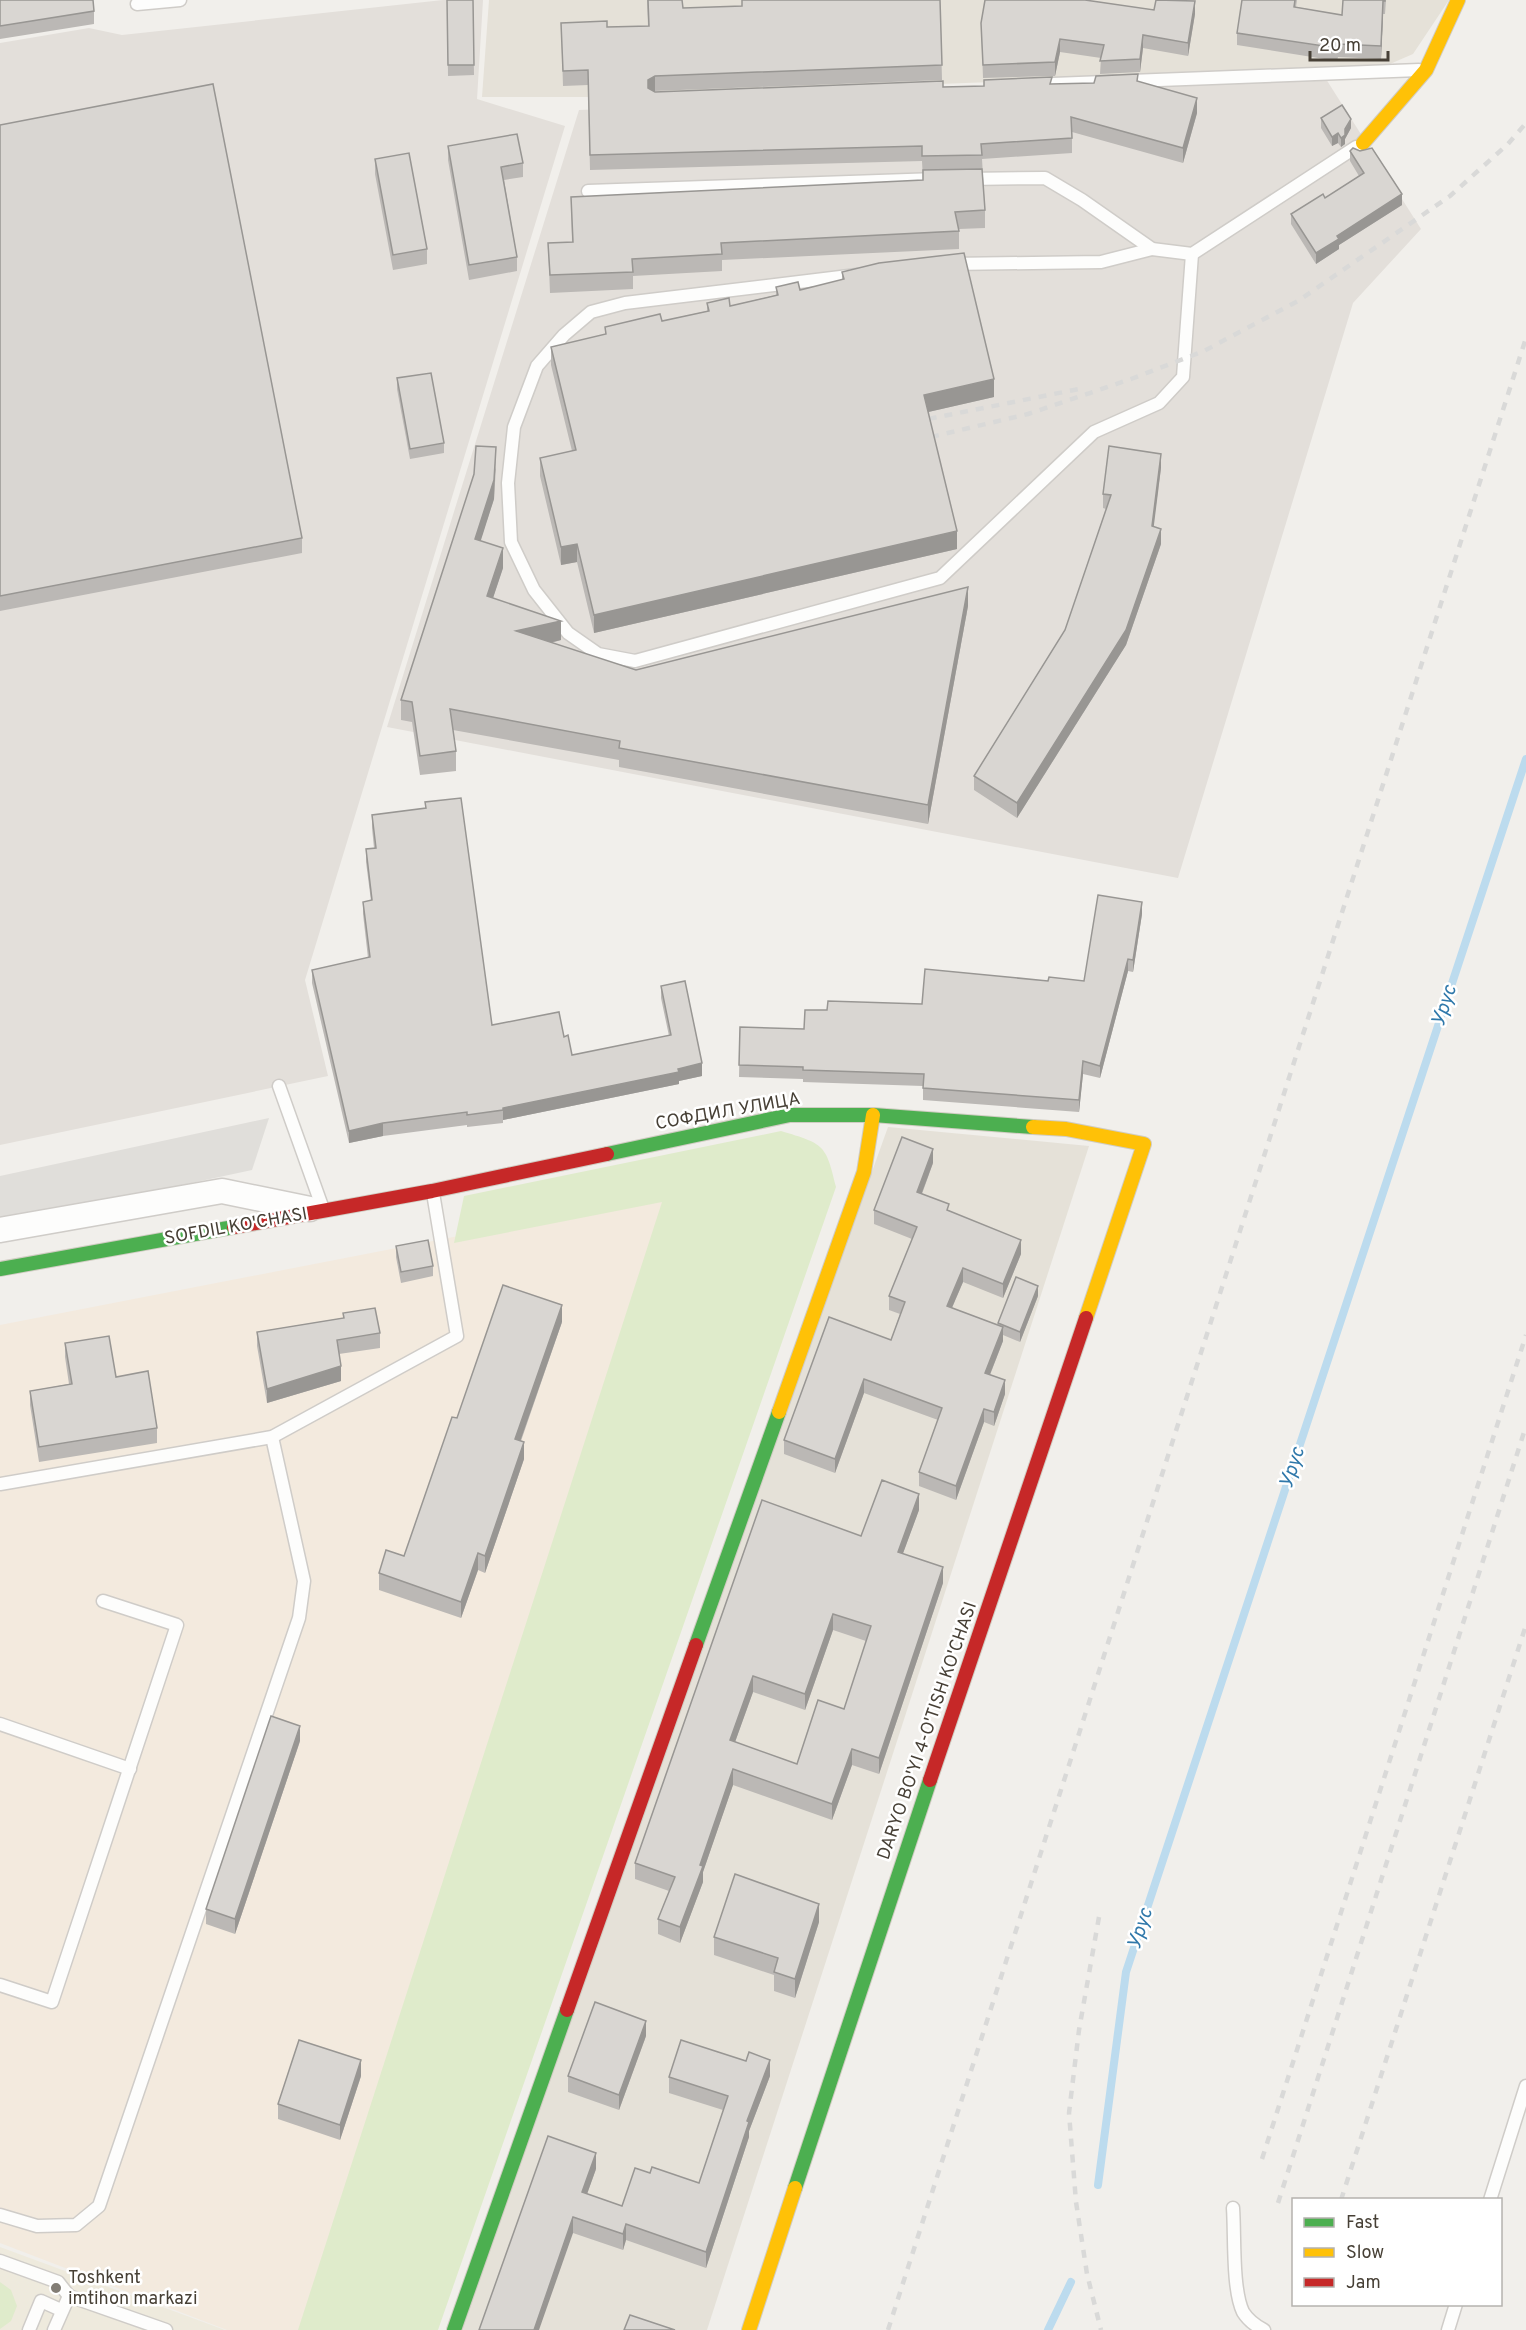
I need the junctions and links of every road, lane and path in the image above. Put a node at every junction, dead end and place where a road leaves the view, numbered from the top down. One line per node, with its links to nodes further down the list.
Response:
1 (180, 0): 3 (lane)
2 (1458, 0): 4 (street)
3 (137, 4)
4 (1426, 70): 5 (lane); 6 (street)
5 (1035, 85)
6 (1359, 145): 9 (lane)
7 (588, 191): 8 (lane)
8 (1152, 249): 9 (lane); 10 (lane)
9 (1192, 254): 11 (lane)
10 (937, 266)
11 (867, 274)
12 (279, 1086): 16 (lane)
13 (873, 1115): 14 (street, СОФДИЛ УЛИЦА); 15 (street, СОФДИЛ УЛИЦА); 36 (street)
14 (1144, 1144): 37 (street, DARYO BO'YI 4-O'TISH KO'CHASI)
15 (432, 1191): 16 (street, СОФДИЛ УЛИЦА); 19 (lane)
16 (324, 1212): 17 (street, SOFDIL KO'CHASI); 18 (street, SOFDIL KO'CHASI)
17 (0, 1230)
18 (0, 1269)
19 (272, 1437): 20 (lane); 28 (lane)
20 (0, 1484)
21 (103, 1601): 23 (lane)
22 (0, 1724): 23 (lane)
23 (130, 1769): 24 (lane)
24 (0, 1985)
25 (1526, 2086): 26 (lane)
26 (1490, 2198)
27 (1233, 2208): 38 (lane)
28 (0, 2215)
29 (0, 2261): 30 (lane)
30 (69, 2296): 32 (lane); 35 (lane)
31 (1455, 2306): 39 (lane)
32 (61, 2310): 33 (lane); 34 (lane)
33 (29, 2330)
34 (54, 2330)
35 (166, 2330)
36 (454, 2330)
37 (749, 2330)
38 (1264, 2330)
39 (1448, 2330)

